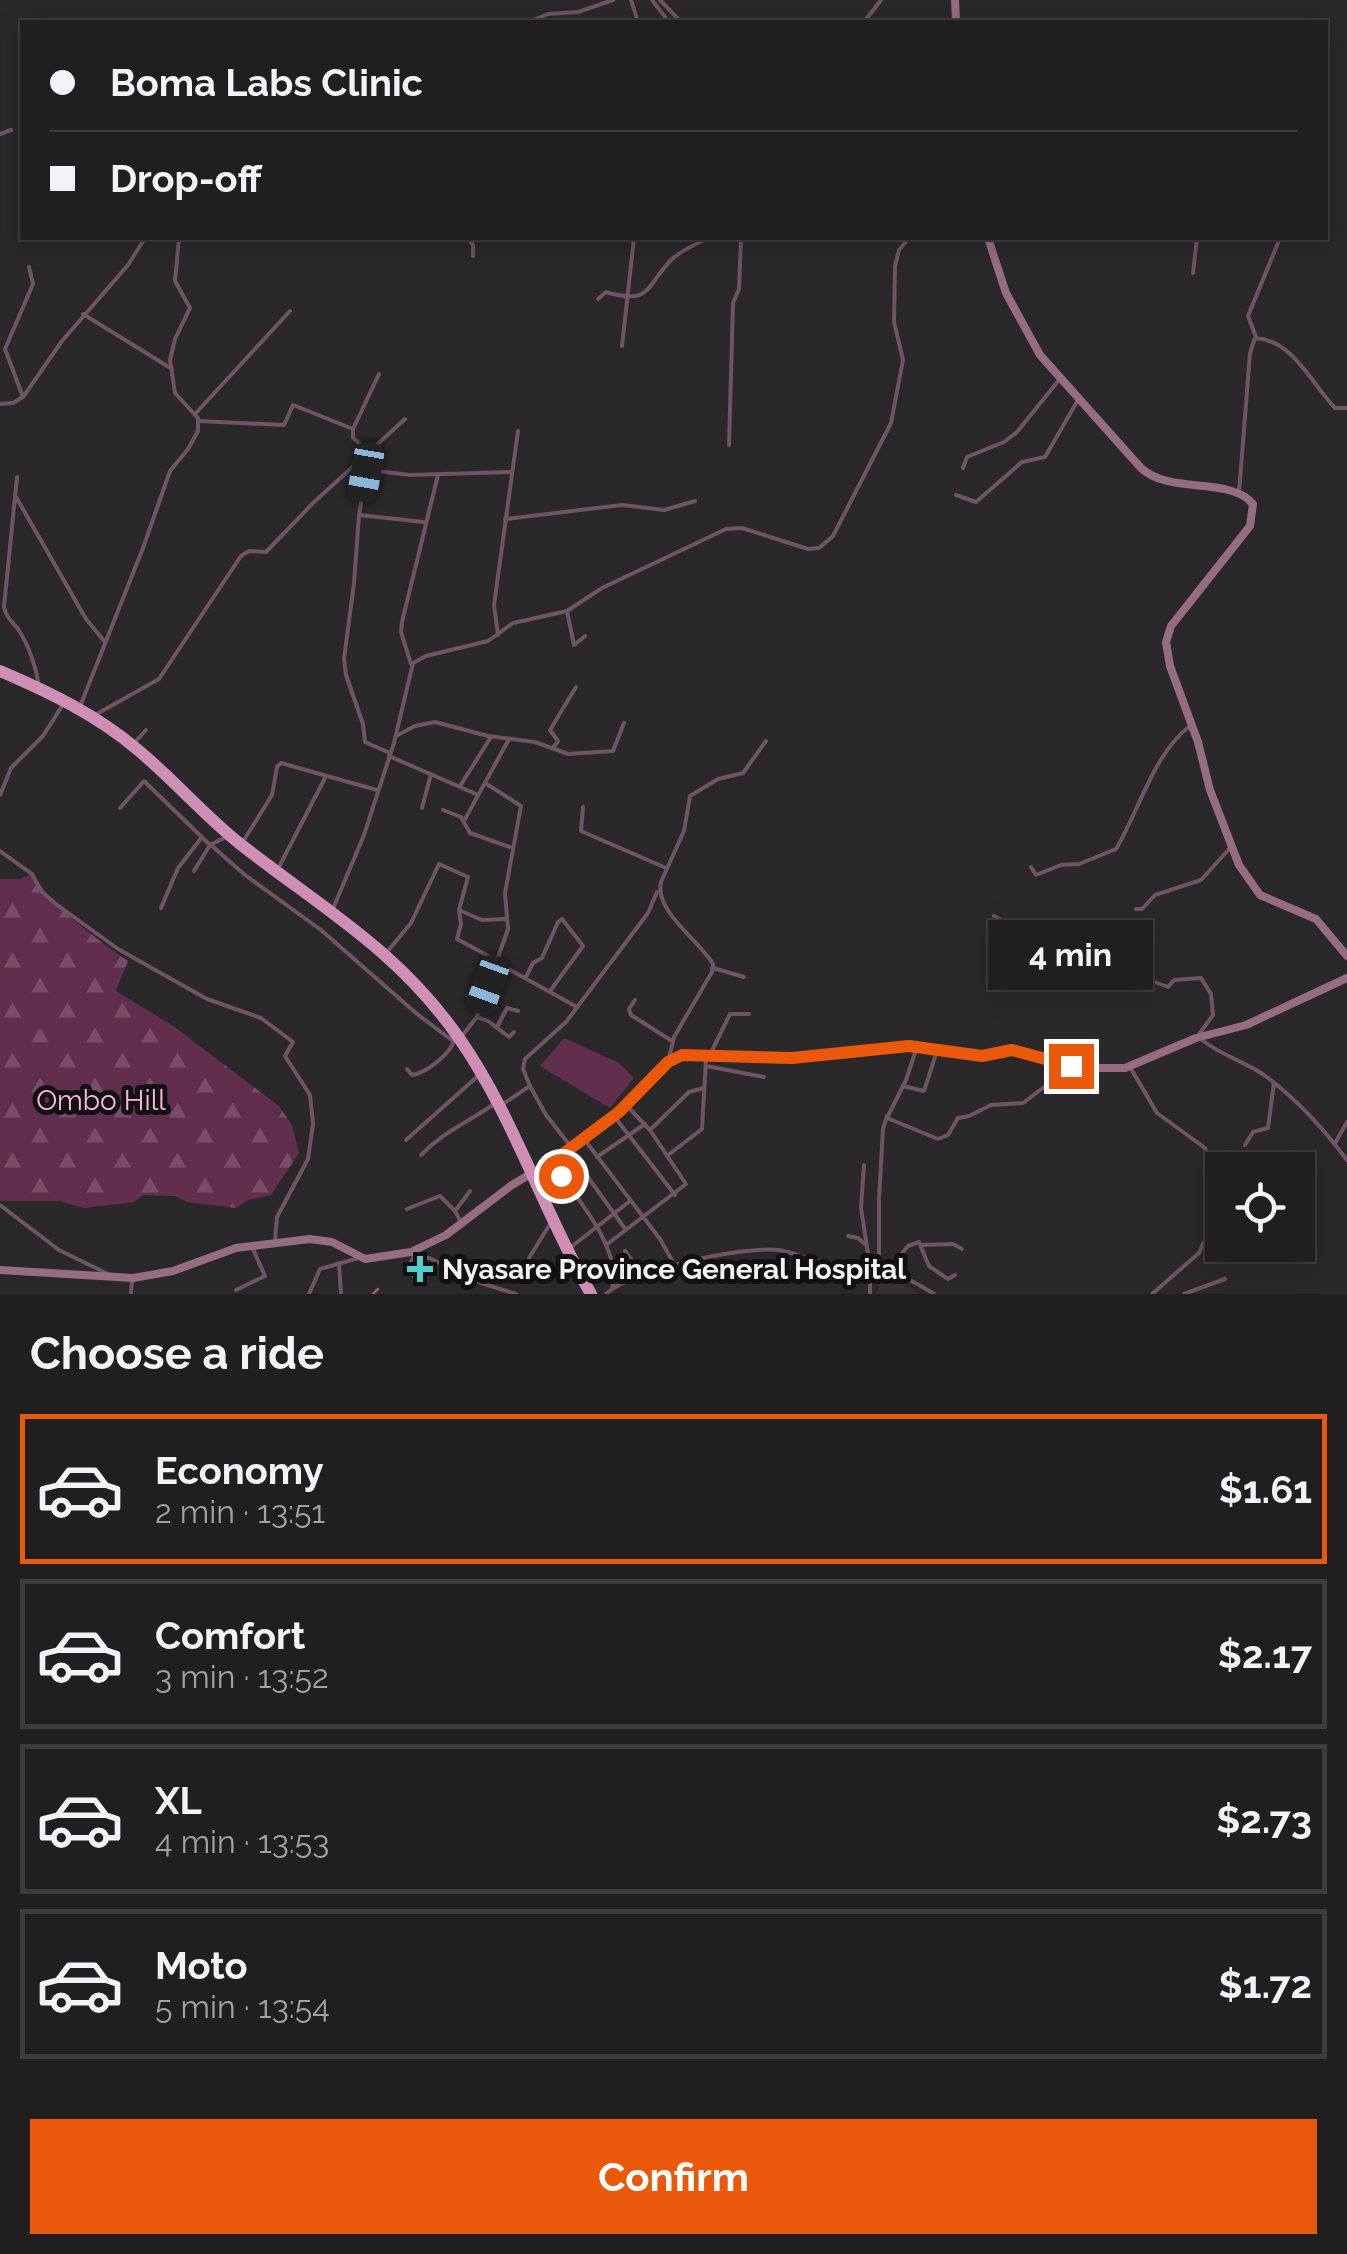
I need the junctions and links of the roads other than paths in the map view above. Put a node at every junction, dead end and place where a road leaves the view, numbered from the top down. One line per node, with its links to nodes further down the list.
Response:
1 (613, 0): 5 (street)
2 (652, 0): 6 (street)
3 (660, 0): 7 (street)
4 (881, 0): 8 (street)
5 (533, 20)
6 (667, 20)
7 (679, 20)
8 (866, 20)
9 (11, 130): 10 (street)
10 (0, 134)
11 (143, 240): 27 (street)
12 (179, 240): 30 (street)
13 (469, 240): 21 (street)
14 (634, 240): 24 (street)
15 (705, 240): 24 (street)
16 (741, 240): 42 (street)
17 (906, 240): 57 (street)
18 (989, 240): 32 (street)
19 (1198, 240): 23 (street)
20 (1279, 240): 28 (street)
21 (472, 256)
22 (29, 267): 33 (street)
23 (1194, 273)
24 (626, 298): 25 (street); 29 (street)
25 (598, 299)
26 (290, 311): 37 (street)
27 (82, 314): 30 (street); 33 (street)
28 (1256, 337): 36 (street); 50 (street)
29 (622, 346)
30 (173, 369): 37 (street)
31 (379, 374): 40 (street)
32 (1059, 380): 34 (street); 45 (street)
33 (23, 397): 35 (street)
34 (1078, 400): 50 (street); 51 (street)
35 (0, 404)
36 (1347, 408)
37 (195, 414): 39 (street)
38 (405, 419): 43 (street)
39 (199, 421): 40 (street); 60 (street)
40 (353, 430): 43 (street)
41 (518, 431): 47 (street)
42 (729, 445)
43 (368, 451): 44 (street)
44 (351, 468): 46 (street); 67 (street)
45 (963, 468)
46 (366, 472): 48 (street); 54 (street)
47 (511, 472): 48 (street); 55 (street)
48 (438, 475): 56 (street)
49 (17, 477): 52 (street)
50 (1240, 494): 69 (street)
51 (956, 495)
52 (16, 496): 60 (street); 64 (street)
53 (695, 501): 55 (street)
54 (359, 516): 56 (street); 77 (street)
55 (505, 518): 58 (street)
56 (426, 522): 61 (street)
57 (567, 610): 58 (street); 59 (street)
58 (498, 635): 61 (street)
59 (584, 636)
60 (104, 642): 66 (street)
61 (411, 664): 71 (street)
62 (0, 672): 64 (highway)
63 (576, 687): 76 (street)
64 (39, 688): 65 (highway)
65 (65, 701): 66 (highway); 83 (street)
66 (79, 708): 67 (highway)
67 (92, 717): 75 (highway)
68 (624, 723): 76 (street)
69 (1192, 725): 93 (street); 96 (street)
70 (146, 730): 75 (street)
71 (396, 736): 72 (street); 77 (street)
72 (491, 737): 73 (street); 81 (street)
73 (509, 739): 76 (street); 80 (street)
74 (766, 741): 97 (street)
75 (134, 746): 91 (highway)
76 (552, 748)
77 (389, 755): 78 (street); 82 (street)
78 (431, 774): 81 (street); 87 (street)
79 (326, 776): 82 (street); 91 (street); 98 (street)
80 (486, 782): 84 (street); 94 (street)
81 (460, 786): 84 (street)
82 (378, 790): 103 (street)
83 (0, 794)
84 (476, 794): 89 (street)
85 (583, 807): 97 (street)
86 (120, 808): 90 (street)
87 (422, 808)
88 (443, 810): 89 (street)
89 (464, 821): 94 (street)
90 (202, 837): 92 (street); 101 (street)
91 (237, 841): 92 (street); 98 (highway)
92 (211, 846): 99 (street); 126 (street)
93 (1231, 846): 102 (street); 108 (street)
94 (512, 847): 106 (street)
95 (0, 851): 176 (street)
96 (1031, 867)
97 (666, 868): 100 (street)
98 (277, 870): 103 (highway)
99 (194, 871)
100 (659, 888): 112 (street); 119 (street)
101 (161, 908)
102 (1136, 909)
103 (332, 910): 109 (highway)
104 (459, 910): 106 (street); 109 (street); 111 (street)
105 (994, 916): 113 (street)
106 (508, 920): 111 (street)
107 (1137, 924): 113 (street)
108 (1344, 945): 110 (street)
109 (386, 953): 126 (highway)
110 (1347, 956)
111 (496, 961): 114 (street); 122 (street)
112 (713, 968): 115 (street); 127 (street)
113 (1130, 972): 125 (street)
114 (526, 977): 117 (street); 117 (street)
115 (744, 977)
116 (1347, 978): 125 (street)
117 (550, 991): 119 (street)
118 (635, 1000): 127 (street)
119 (577, 1007): 138 (street)
120 (518, 1011): 123 (street)
121 (749, 1014): 130 (street)
122 (476, 1017): 123 (street); 126 (street)
123 (497, 1027): 124 (street)
124 (514, 1032)
125 (1198, 1038): 133 (street); 137 (street)
126 (457, 1040): 134 (street); 135 (highway)
127 (673, 1042): 131 (street)
128 (916, 1047): 129 (street); 130 (street); 139 (street)
129 (938, 1050): 132 (street); 139 (street)
130 (707, 1060): 131 (street); 136 (street); 140 (street)
131 (668, 1062): 142 (street)
132 (1071, 1066): 133 (street); 144 (street)
133 (1130, 1067): 199 (street)
134 (407, 1069)
135 (482, 1074): 141 (highway); 150 (street)
136 (764, 1077)
137 (1274, 1083): 151 (street); 152 (street)
138 (530, 1086): 141 (street); 153 (street)
139 (904, 1086): 144 (street)
140 (704, 1088): 147 (street); 155 (street)
141 (499, 1104): 154 (street); 160 (highway)
142 (627, 1105): 143 (street); 146 (street)
143 (614, 1116): 148 (street); 149 (street)
144 (887, 1116): 190 (street)
145 (1347, 1122): 151 (street)
146 (646, 1124): 147 (street); 148 (street)
147 (650, 1130): 155 (street)
148 (628, 1136): 156 (street); 162 (street)
149 (584, 1139): 153 (street); 156 (street)
150 (406, 1140)
151 (1334, 1143): 157 (street)
152 (1245, 1145)
153 (570, 1150): 158 (street); 167 (street)
154 (421, 1155)
155 (667, 1156): 162 (street)
156 (597, 1157): 163 (street)
157 (1347, 1160)
158 (551, 1163): 160 (street); 171 (street)
159 (864, 1165): 173 (street)
160 (532, 1174): 169 (highway); 170 (street)
161 (470, 1191): 166 (street)
162 (675, 1195): 168 (street)
163 (630, 1201): 167 (street); 168 (street)
164 (0, 1205): 195 (street)
165 (407, 1209): 166 (street)
166 (455, 1211): 170 (street)
167 (614, 1213): 171 (street); 172 (street)
168 (643, 1218): 172 (street); 188 (street)
169 (553, 1221): 182 (highway); 186 (street)
170 (462, 1224): 184 (street)
171 (598, 1227): 179 (street); 182 (street)
172 (626, 1230): 179 (street)
173 (864, 1234): 175 (street); 180 (street)
174 (848, 1236): 175 (street)
175 (858, 1238): 180 (street)
176 (274, 1241): 178 (street); 185 (street)
177 (922, 1244): 181 (street); 191 (street); 194 (street)
178 (251, 1245): 196 (street); 201 (street)
179 (606, 1245): 200 (street)
180 (866, 1245): 189 (street)
181 (962, 1249)
182 (568, 1250): 207 (highway)
183 (626, 1252): 193 (street)
184 (412, 1255): 185 (street); 198 (street); 206 (street)
185 (359, 1258): 187 (street)
186 (530, 1258)
187 (340, 1264): 204 (street); 205 (street)
188 (674, 1264): 189 (street); 193 (street)
189 (870, 1267): 190 (street); 209 (street)
190 (879, 1267): 191 (street)
191 (889, 1269): 210 (street)
192 (0, 1270): 195 (street)
193 (642, 1275): 200 (street)
194 (955, 1275)
195 (112, 1277): 196 (street)
196 (132, 1278): 203 (street)
197 (1225, 1279): 202 (street)
198 (417, 1282)
199 (1162, 1286): 211 (street); 212 (street)
200 (612, 1289): 208 (street)
201 (236, 1290)
202 (1199, 1292): 213 (street)
203 (131, 1294)
204 (308, 1294)
205 (341, 1294)
206 (516, 1294)
207 (591, 1294)
208 (606, 1294)
209 (870, 1294)
210 (934, 1294)
211 (1152, 1294)
212 (1166, 1294)
213 (1184, 1294)

